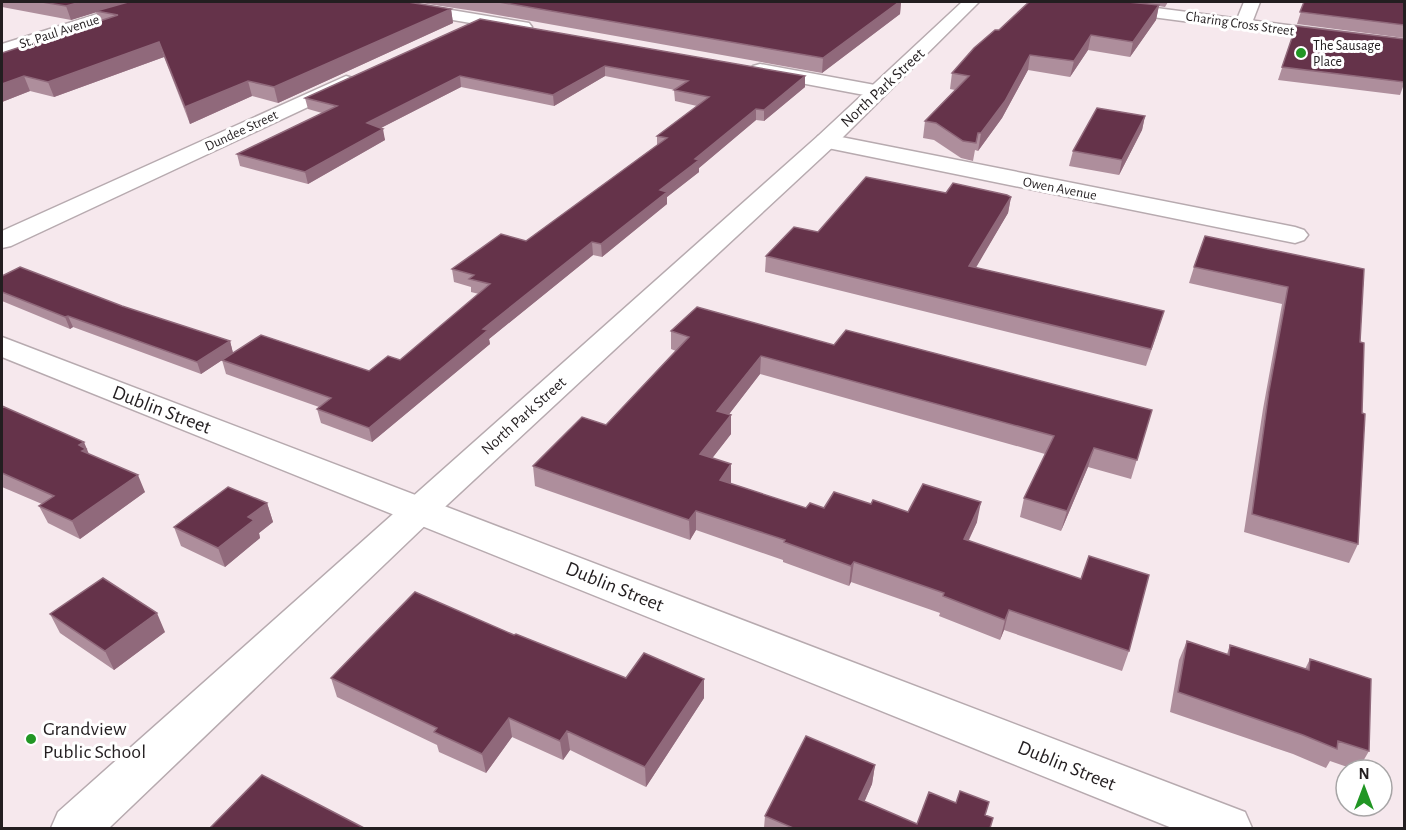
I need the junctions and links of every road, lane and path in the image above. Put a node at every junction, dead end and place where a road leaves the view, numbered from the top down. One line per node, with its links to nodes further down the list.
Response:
1 (151, 2): 11 (street, St. Paul Avenue)
2 (377, 2): 6 (street)
3 (971, 2): 14 (street, North Park Street)
4 (1076, 2): 7 (street, Charing Cross Street)
5 (1252, 2): 7 (street)
6 (481, 20): 8 (street); 9 (street)
7 (1244, 24): 10 (street, Charing Cross Street)
8 (539, 30)
9 (449, 34)
10 (1404, 45)
11 (2, 50)
12 (747, 68): 14 (street)
13 (364, 73): 17 (street, Dundee Street)
14 (875, 91): 15 (street, North Park Street)
15 (825, 141): 16 (street, Owen Avenue); 19 (street, North Park Street)
16 (1295, 235)
17 (2, 240)
18 (2, 346): 19 (street, Dublin Street)
19 (420, 509): 20 (street, North Park Street); 21 (street, Dublin Street)
20 (76, 828)
21 (1227, 828)

